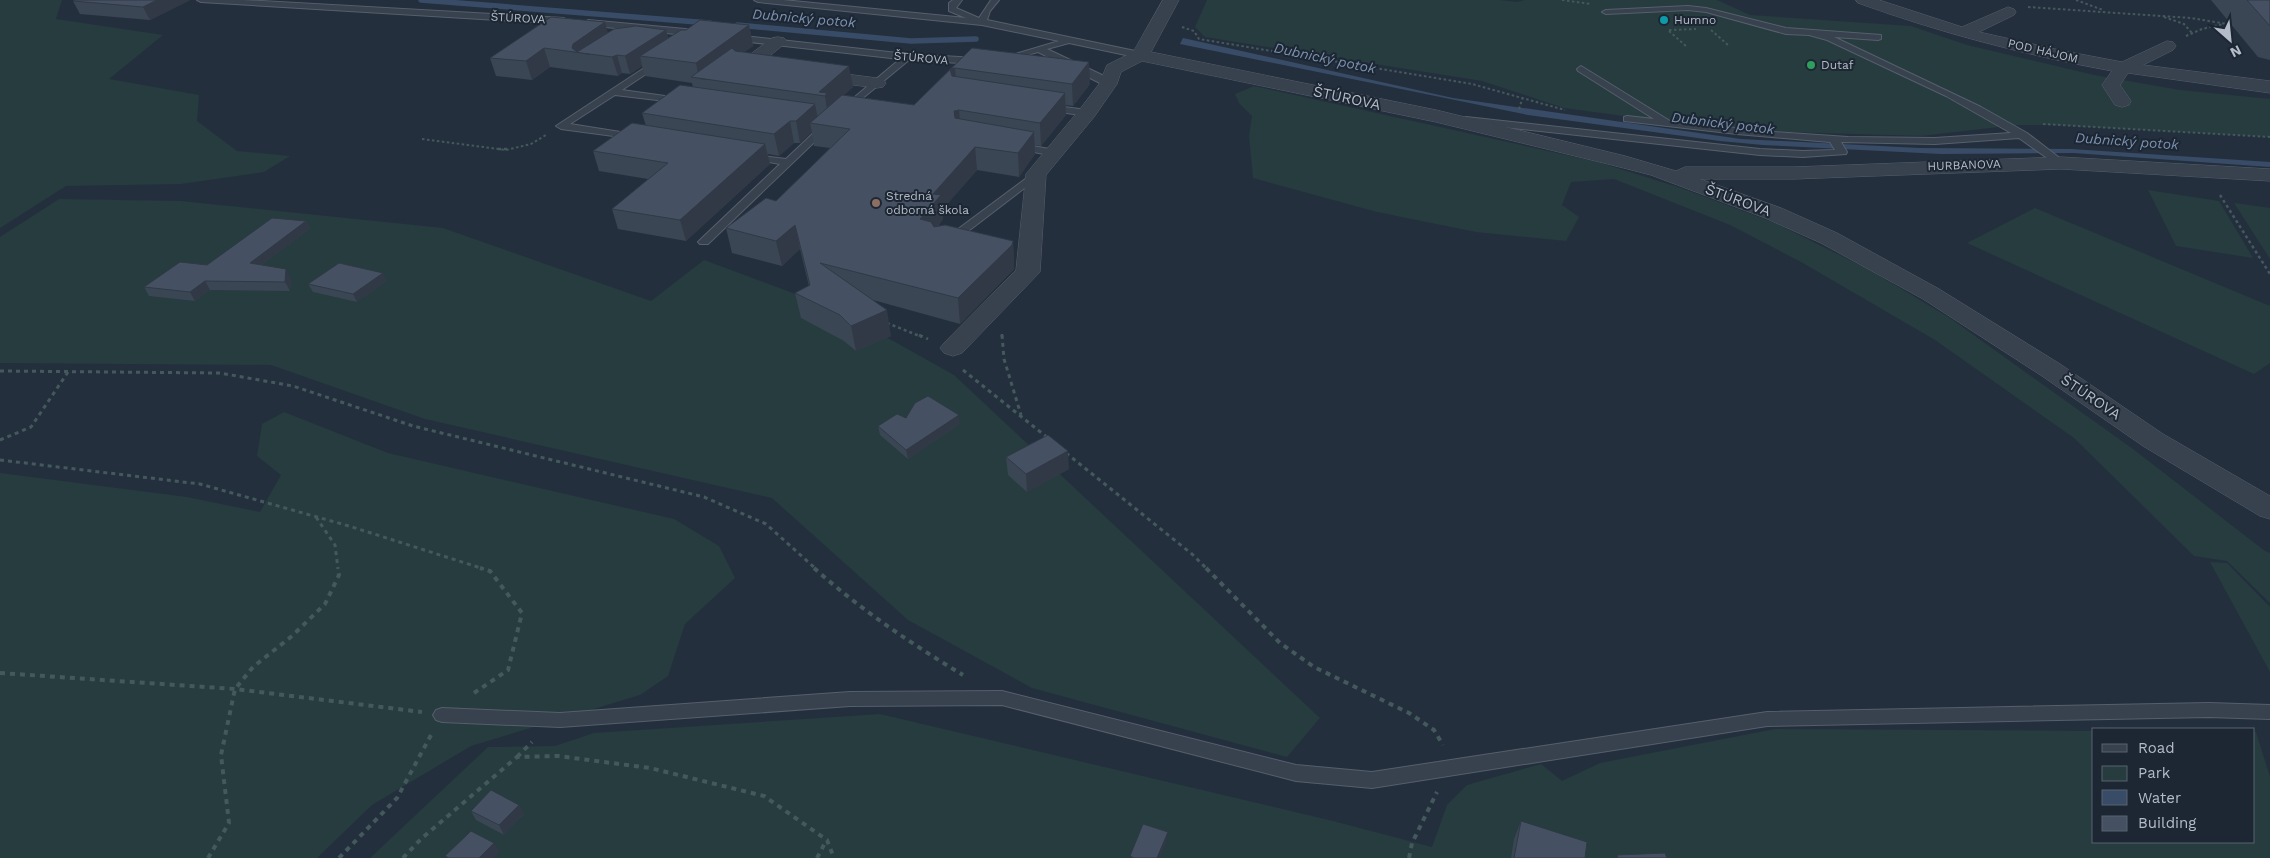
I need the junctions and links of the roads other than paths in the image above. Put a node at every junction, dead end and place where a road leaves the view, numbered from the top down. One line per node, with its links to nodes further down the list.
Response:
1 (201, 0): 7 (lane, ŠTÚROVA)
2 (758, 0): 10 (lane, ŠTÚROVA)
3 (958, 0): 10 (lane)
4 (995, 0): 10 (lane)
5 (1171, 0): 23 (street)
6 (1864, 0): 12 (street, POD HÁJOM)
7 (263, 2): 11 (lane, ŠTÚROVA)
8 (1606, 12): 13 (lane)
9 (2008, 12): 12 (street)
10 (982, 22): 17 (lane, ŠTÚROVA)
11 (684, 32): 16 (lane); 19 (lane, ŠTÚROVA)
12 (1964, 32): 28 (street, POD HÁJOM)
13 (1813, 34): 15 (lane); 40 (lane)
14 (729, 37): 18 (lane, ŠTÚROVA)
15 (1878, 37)
16 (644, 38)
17 (1070, 40): 21 (lane, ŠTÚROVA); 23 (lane, ŠTÚROVA)
18 (778, 42): 24 (lane, ŠTÚROVA); 29 (street)
19 (685, 44)
20 (2167, 46): 28 (street)
21 (1040, 49): 25 (lane, ŠTÚROVA); 30 (lane)
22 (669, 55): 32 (lane)
23 (1140, 55): 30 (street); 37 (street, ŠTÚROVA)
24 (907, 57): 26 (lane, ŠTÚROVA); 29 (lane)
25 (996, 60)
26 (987, 61)
27 (1581, 69): 39 (lane)
28 (2122, 69): 31 (street, POD HÁJOM); 33 (street)
29 (877, 83): 48 (lane)
30 (1108, 84): 36 (street)
31 (2270, 87)
32 (615, 92): 34 (lane); 41 (lane)
33 (2122, 101)
34 (693, 103)
35 (1041, 107): 36 (lane)
36 (1087, 113): 45 (street)
37 (1436, 116): 42 (lane); 49 (street, ŠTÚROVA)
38 (1627, 120): 39 (lane)
39 (1669, 124): 42 (lane)
40 (2024, 135): 42 (lane); 44 (lane)
41 (640, 138)
42 (1834, 139)
43 (1008, 145): 45 (lane)
44 (2040, 146): 47 (lane)
45 (1055, 153): 51 (street)
46 (738, 154): 48 (lane)
47 (2056, 159): 50 (street, HURBANOVA); 52 (street, HURBANOVA)
48 (787, 162): 54 (lane)
49 (1658, 171): 50 (street, HURBANOVA); 53 (street, ŠTÚROVA)
50 (1794, 173): 53 (street)
51 (1036, 174): 55 (lane); 56 (street)
52 (2270, 175)
53 (1773, 213): 57 (street, ŠTÚROVA)
54 (704, 242)
55 (941, 248)
56 (953, 348)
57 (2270, 509)
58 (2270, 712): 59 (lane)
59 (442, 715)

